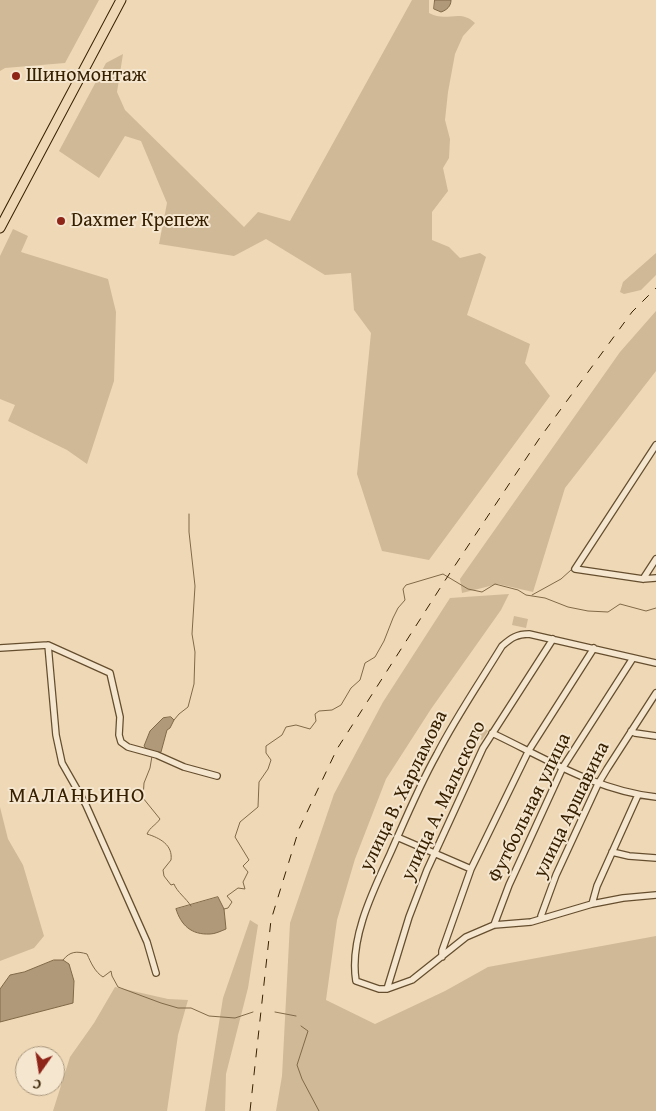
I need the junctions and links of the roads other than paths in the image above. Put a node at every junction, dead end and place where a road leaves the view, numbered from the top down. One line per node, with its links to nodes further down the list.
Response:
1 (121, 0): 2 (highway)
2 (0, 228)
3 (656, 445): 5 (street)
4 (656, 559): 5 (street)
5 (643, 578): 6 (street)
6 (656, 578)
7 (553, 639): 10 (street, улица В. Харламова); 15 (street, улица А. Мальского); 23 (street, улица В. Харламова)
8 (48, 645): 9 (street); 19 (street); 33 (street)
9 (0, 648)
10 (594, 648): 11 (street, улица В. Харламова); 17 (street)
11 (633, 658): 12 (street, улица В. Харламова); 18 (street, Футбольная улица)
12 (656, 663)
13 (656, 693): 14 (street, улица Аршавина)
14 (631, 731): 16 (street); 20 (street, улица Аршавина)
15 (492, 733): 17 (street); 25 (street, улица А. Мальского)
16 (656, 736)
17 (529, 750): 18 (street); 27 (street)
18 (563, 767): 20 (street); 31 (street, Футбольная улица)
19 (217, 776)
20 (598, 784): 21 (street); 30 (street, улица Аршавина)
21 (638, 795): 22 (street); 24 (street)
22 (656, 797)
23 (397, 837): 25 (street); 34 (street, улица В. Харламова)
24 (612, 852): 26 (street); 29 (street)
25 (435, 853): 27 (street); 34 (street, улица А. Мальского)
26 (656, 858)
27 (471, 870): 32 (street)
28 (656, 895): 29 (street)
29 (592, 904): 30 (street)
30 (542, 919): 31 (street)
31 (494, 925): 32 (street)
32 (442, 957): 34 (street)
33 (156, 972)
34 (387, 989)

